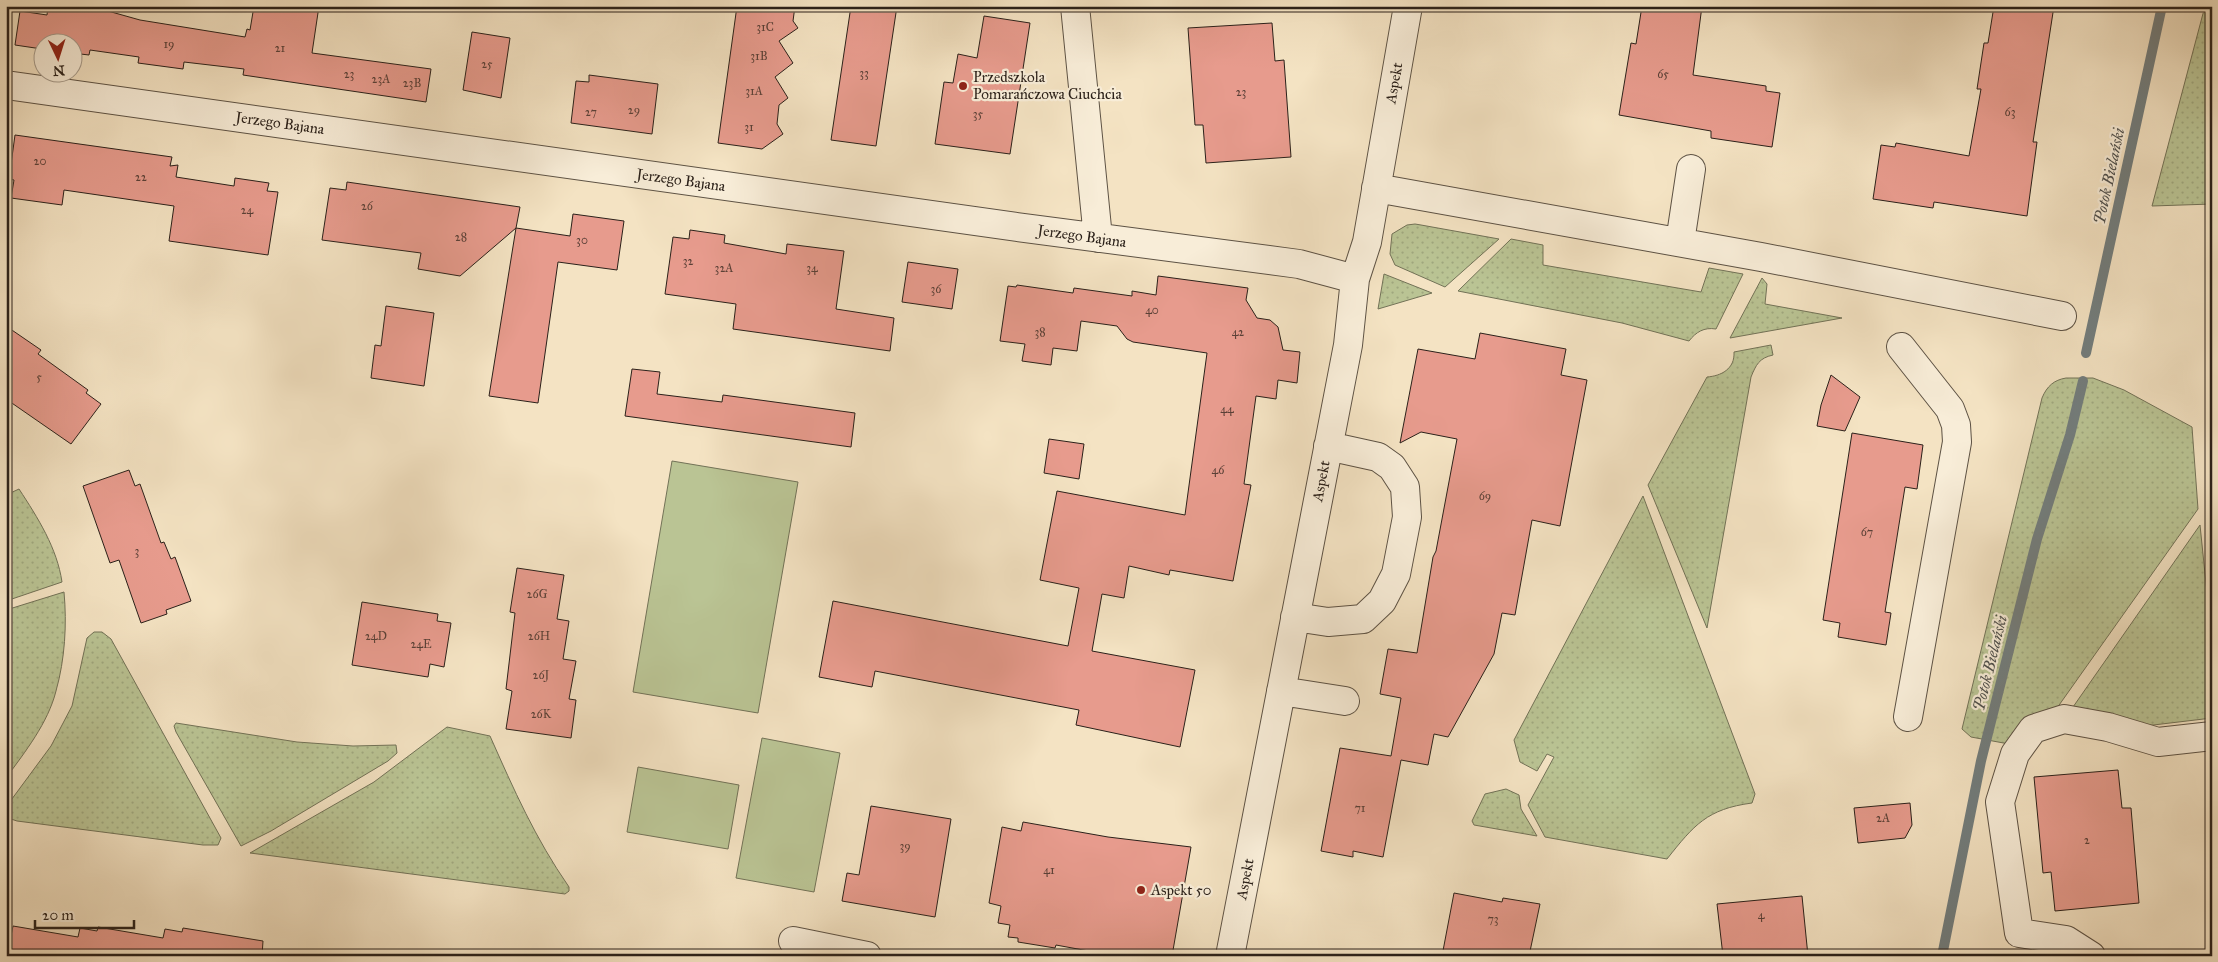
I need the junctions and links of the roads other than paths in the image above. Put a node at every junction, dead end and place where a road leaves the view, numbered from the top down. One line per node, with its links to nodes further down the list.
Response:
1 (1075, 6): 6 (street)
2 (1408, 6): 5 (street, Aspekt)
3 (6, 85): 6 (street, Jerzego Bajana)
4 (1691, 169): 7 (street)
5 (1376, 188): 7 (street); 8 (street, Aspekt)
6 (1098, 238): 8 (street, Jerzego Bajana)
7 (1680, 242): 9 (street)
8 (1355, 279): 11 (street, Aspekt)
9 (2062, 316)
10 (1901, 347): 15 (street)
11 (1328, 446): 12 (street, Aspekt); 12 (street)
12 (1295, 617): 13 (street, Aspekt)
13 (1281, 691): 14 (street); 19 (street, Aspekt)
14 (1345, 701)
15 (1908, 717)
16 (2212, 736): 20 (street)
17 (793, 942): 18 (street)
18 (867, 956)
19 (1230, 956)
20 (2091, 956)

